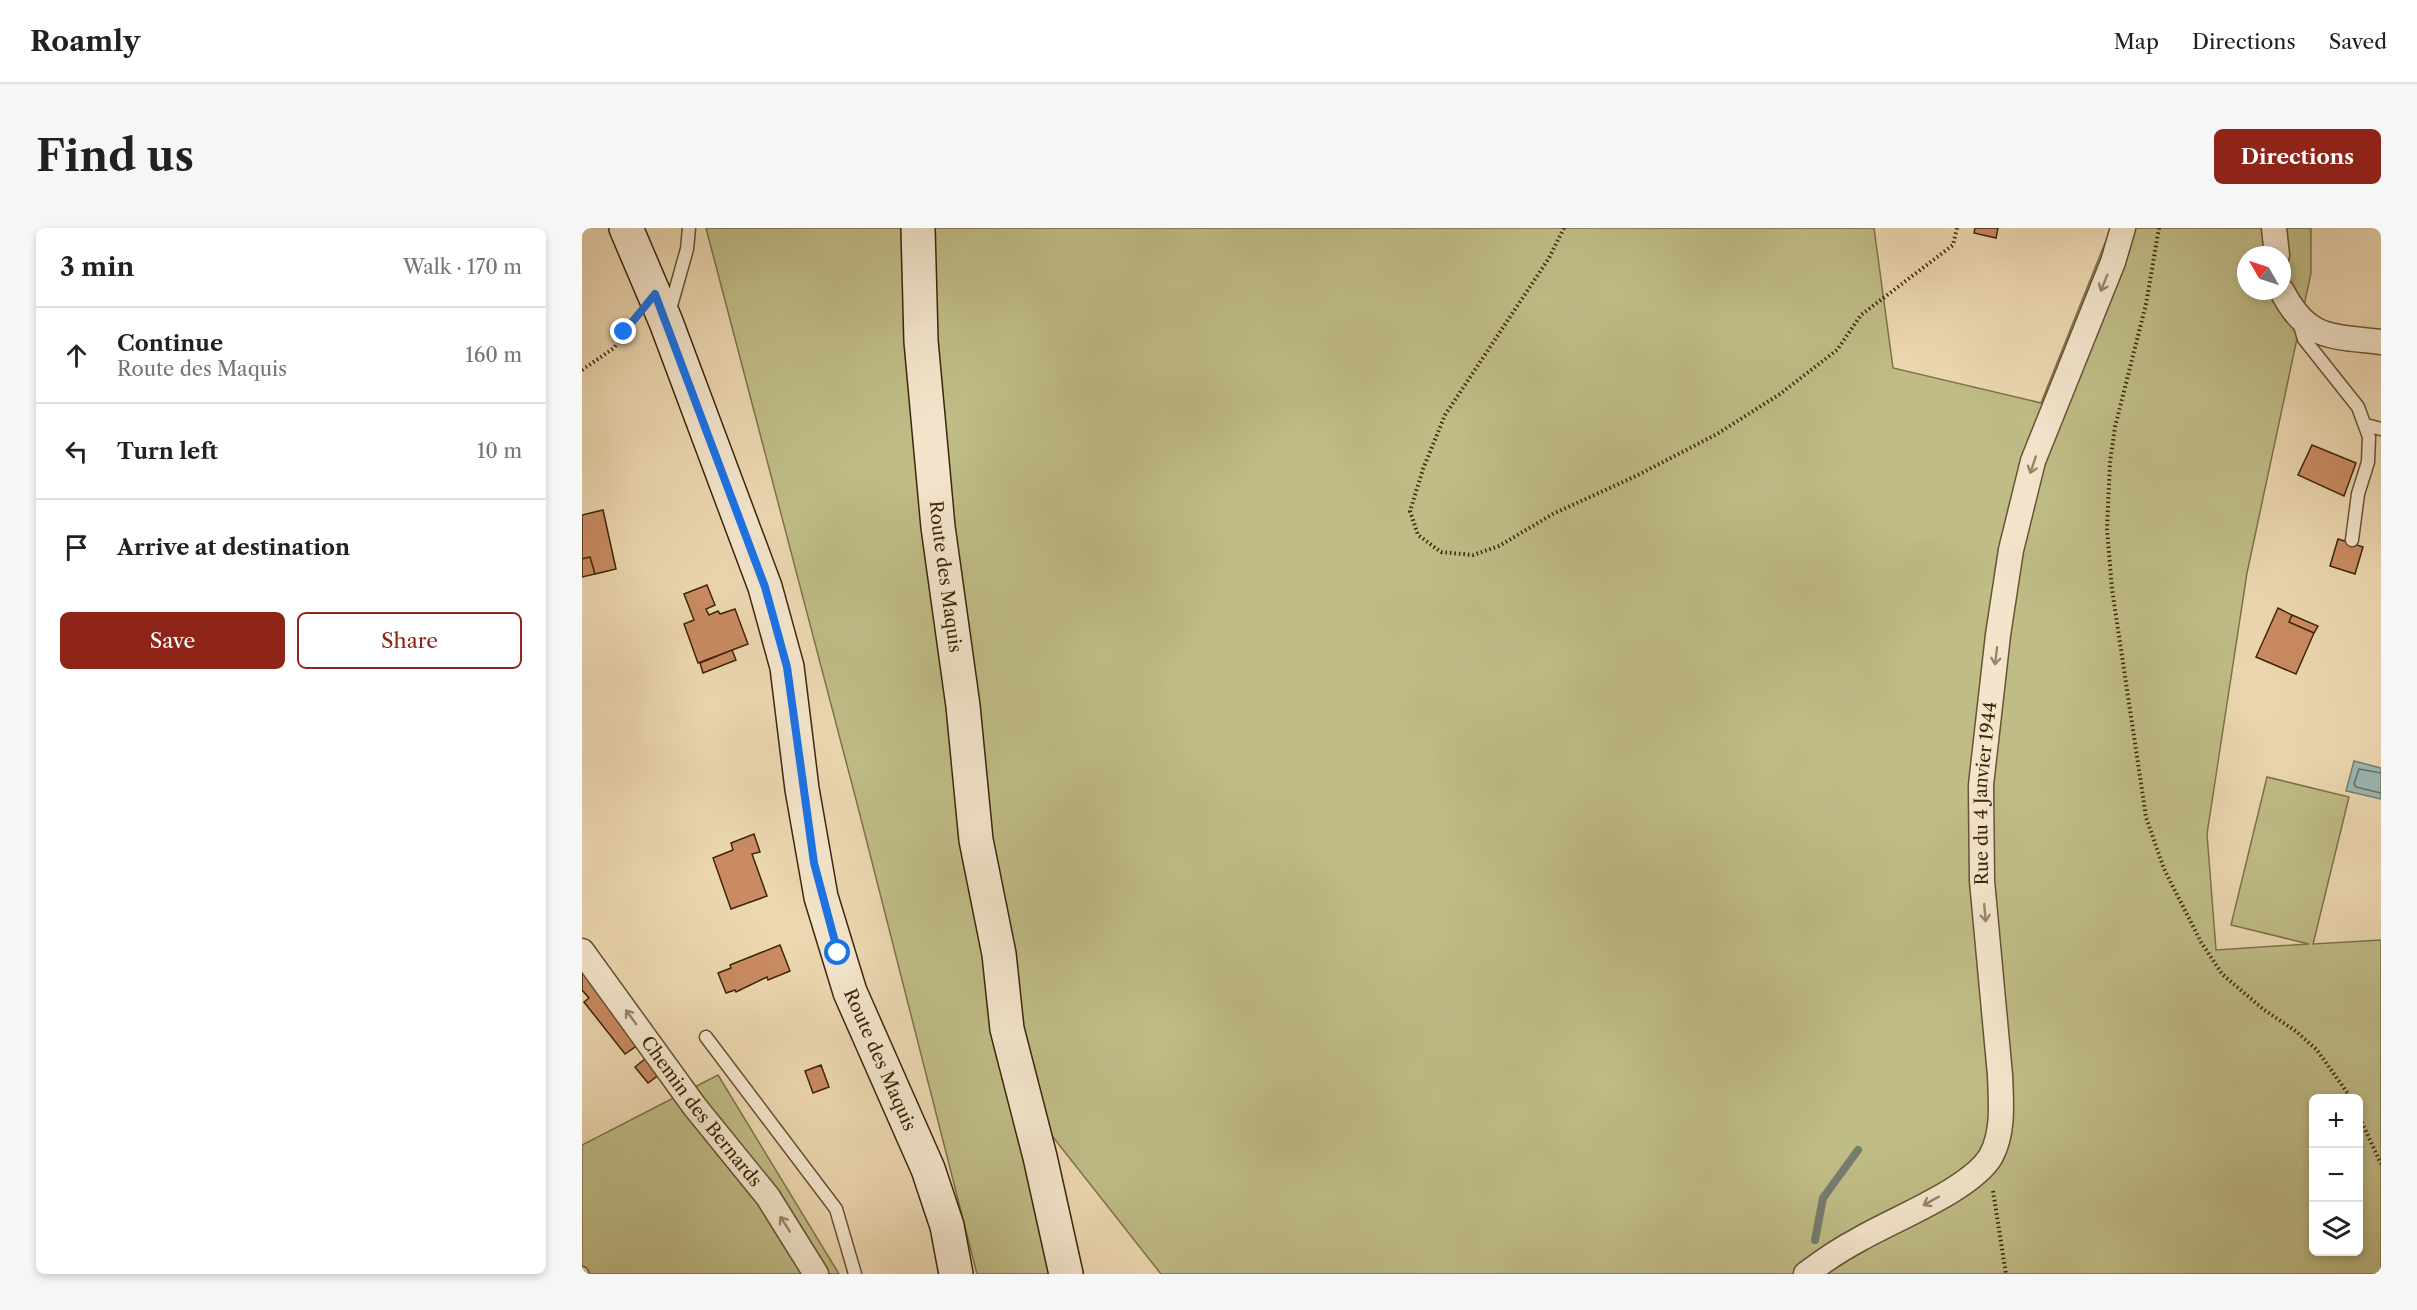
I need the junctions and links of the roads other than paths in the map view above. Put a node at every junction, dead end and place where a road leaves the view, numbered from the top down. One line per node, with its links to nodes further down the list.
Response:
1 (626, 228): 8 (street, Route des Maquis)
2 (689, 228): 8 (lane)
3 (918, 228): 19 (street, Route des Maquis)
4 (2123, 228): 20 (street, Rue du 4 Janvier 1944, one-way to 20)
5 (2274, 228): 6 (street)
6 (2276, 246)
7 (2286, 300): 9 (street)
8 (660, 308): 18 (street, Route des Maquis)
9 (2303, 322): 10 (street); 11 (lane)
10 (2381, 342)
11 (2366, 425): 12 (lane); 13 (lane)
12 (2381, 429)
13 (2352, 540)
14 (582, 951): 16 (street, Chemin des Bernards, one-way to 14)
15 (706, 1037): 17 (lane)
16 (816, 1274)
17 (855, 1274)
18 (956, 1274)
19 (1066, 1274)
20 (1806, 1274)

